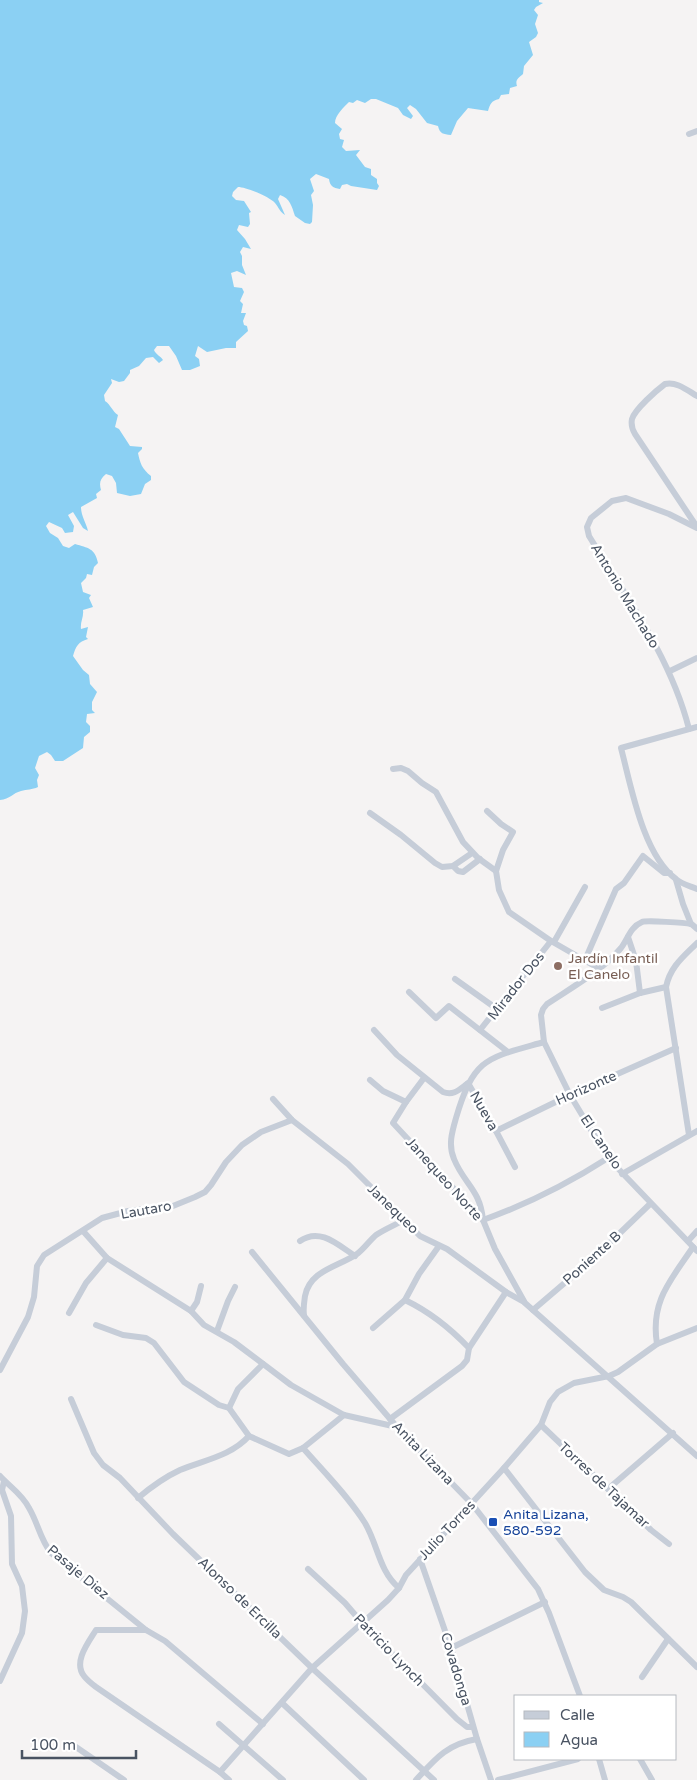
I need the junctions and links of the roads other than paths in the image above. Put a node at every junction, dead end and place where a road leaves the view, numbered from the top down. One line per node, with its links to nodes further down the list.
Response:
1 (697, 131): 2 (street)
2 (690, 134)
3 (697, 396): 4 (street)
4 (697, 527): 6 (street, Antonio Machado)
5 (697, 658): 6 (street)
6 (670, 671): 8 (street, Antonio Machado)
7 (697, 727): 8 (street)
8 (689, 729): 16 (street)
9 (393, 769): 12 (street)
10 (488, 811): 15 (street)
11 (370, 814): 14 (street)
12 (472, 853): 13 (street); 14 (street)
13 (480, 859): 14 (street); 15 (street)
14 (453, 866)
15 (496, 871): 23 (street)
16 (670, 873): 17 (street); 25 (street)
17 (676, 880): 19 (street); 20 (street)
18 (585, 888): 23 (street, Mirador Dos)
19 (697, 889)
20 (691, 924): 21 (street); 22 (street)
21 (697, 929)
22 (628, 937): 26 (street); 30 (street)
23 (552, 942): 25 (street); 32 (street, Mirador Dos)
24 (697, 943): 28 (street)
25 (585, 960): 26 (street)
26 (598, 968): 35 (street, El Canelo)
27 (455, 979): 32 (street)
28 (666, 987): 30 (street); 36 (street)
29 (409, 992): 34 (street)
30 (640, 993): 31 (street)
31 (602, 1008)
32 (497, 1009): 34 (street, Mirador Dos)
33 (374, 1030): 38 (street, Nueva)
34 (480, 1030): 37 (street)
35 (544, 1042): 37 (street); 41 (street, El Canelo)
36 (676, 1048): 41 (street, Horizonte); 47 (street)
37 (508, 1052): 40 (street)
38 (424, 1078): 40 (street, Nueva); 43 (street, Janequeo Norte)
39 (370, 1080): 43 (street)
40 (468, 1083): 45 (street, Nueva); 53 (street)
41 (570, 1095): 45 (street, Horizonte); 48 (street, El Canelo)
42 (273, 1099): 44 (street, Janequeo)
43 (406, 1102): 53 (street, Janequeo Norte)
44 (292, 1120): 52 (street, Janequeo); 54 (street, Lautaro)
45 (496, 1130): 49 (street, Nueva)
46 (697, 1131): 47 (street)
47 (689, 1135): 50 (street)
48 (608, 1158): 50 (street, El Canelo); 53 (street)
49 (515, 1167)
50 (622, 1174): 51 (street, El Canelo)
51 (650, 1204): 58 (street, El Canelo); 67 (street, Poniente B)
52 (404, 1220): 57 (street, Janequeo); 60 (street)
53 (483, 1220): 66 (street, Janequeo Norte)
54 (82, 1231): 61 (street); 78 (street, Lautaro)
55 (697, 1231): 58 (street)
56 (300, 1241): 60 (street)
57 (439, 1246): 64 (street, Janequeo); 65 (street)
58 (693, 1246): 75 (street)
59 (252, 1252): 70 (street, Anita Lizana)
60 (354, 1256): 70 (street)
61 (107, 1258): 68 (street); 69 (street)
62 (201, 1286): 68 (street)
63 (235, 1287): 74 (street)
64 (506, 1292): 66 (street, Janequeo); 76 (street)
65 (405, 1300): 72 (street); 76 (street)
66 (525, 1302): 67 (street, Janequeo Norte)
67 (533, 1310): 79 (street)
68 (191, 1311): 74 (street)
69 (69, 1313)
70 (305, 1317): 83 (street, Anita Lizana)
71 (96, 1325): 81 (street)
72 (373, 1328)
73 (697, 1328): 75 (street, Julio Torres)
74 (217, 1331): 77 (street)
75 (657, 1344): 79 (street, Julio Torres)
76 (469, 1348): 83 (street)
77 (263, 1364): 81 (street); 82 (street)
78 (0, 1370)
79 (609, 1376): 84 (street, Julio Torres); 86 (street)
80 (70, 1399): 93 (street, Alonso de Ercilla)
81 (229, 1408): 87 (street)
82 (344, 1415): 85 (street); 88 (street)
83 (390, 1419): 85 (street, Anita Lizana)
84 (541, 1425): 90 (street, Julio Torres); 92 (street, Torres de Tajamar)
85 (397, 1427): 94 (street, Anita Lizana)
86 (673, 1433): 89 (street); 92 (street)
87 (249, 1436): 88 (street); 93 (street)
88 (303, 1448): 98 (street)
89 (697, 1456)
90 (504, 1468): 94 (street, Julio Torres); 102 (street)
91 (2, 1479): 101 (street, Pasaje Diez); 107 (street)
92 (608, 1490): 95 (street, Torres de Tajamar)
93 (138, 1498): 105 (street, Alonso de Ercilla)
94 (472, 1504): 96 (street, Julio Torres); 99 (street, Anita Lizana)
95 (669, 1544)
96 (420, 1559): 98 (street, Julio Torres); 103 (street, Covadonga)
97 (308, 1569): 100 (street, Patricio Lynch)
98 (399, 1588): 100 (street, Julio Torres)
99 (545, 1602): 103 (street); 108 (street, Anita Lizana)
100 (363, 1624): 105 (street, Julio Torres); 112 (street, Patricio Lynch)
101 (146, 1630): 111 (street, Pasaje Diez); 120 (street)
102 (668, 1639): 104 (street); 106 (street)
103 (451, 1648): 112 (street, Covadonga)
104 (697, 1667)
105 (312, 1668): 109 (street, Julio Torres); 119 (street, Alonso de Ercilla)
106 (642, 1677)
107 (0, 1681)
108 (580, 1695)
109 (282, 1703): 111 (street, Julio Torres); 124 (street)
110 (219, 1724): 114 (street)
111 (263, 1724): 114 (street, Julio Torres)
112 (473, 1727): 113 (street, Covadonga)
113 (476, 1739): 119 (street); 127 (street, Covadonga)
114 (245, 1745): 120 (street, Julio Torres); 123 (street)
115 (76, 1747): 121 (street)
116 (574, 1760): 128 (street)
117 (599, 1760): 129 (street)
118 (641, 1760): 130 (street)
119 (425, 1771): 125 (street); 126 (street, Alonso de Ercilla)
120 (220, 1772): 122 (street)
121 (124, 1780)
122 (229, 1780)
123 (283, 1780)
124 (364, 1780)
125 (416, 1780)
126 (434, 1780)
127 (491, 1780)
128 (498, 1780)
129 (605, 1780)
130 (652, 1780)

